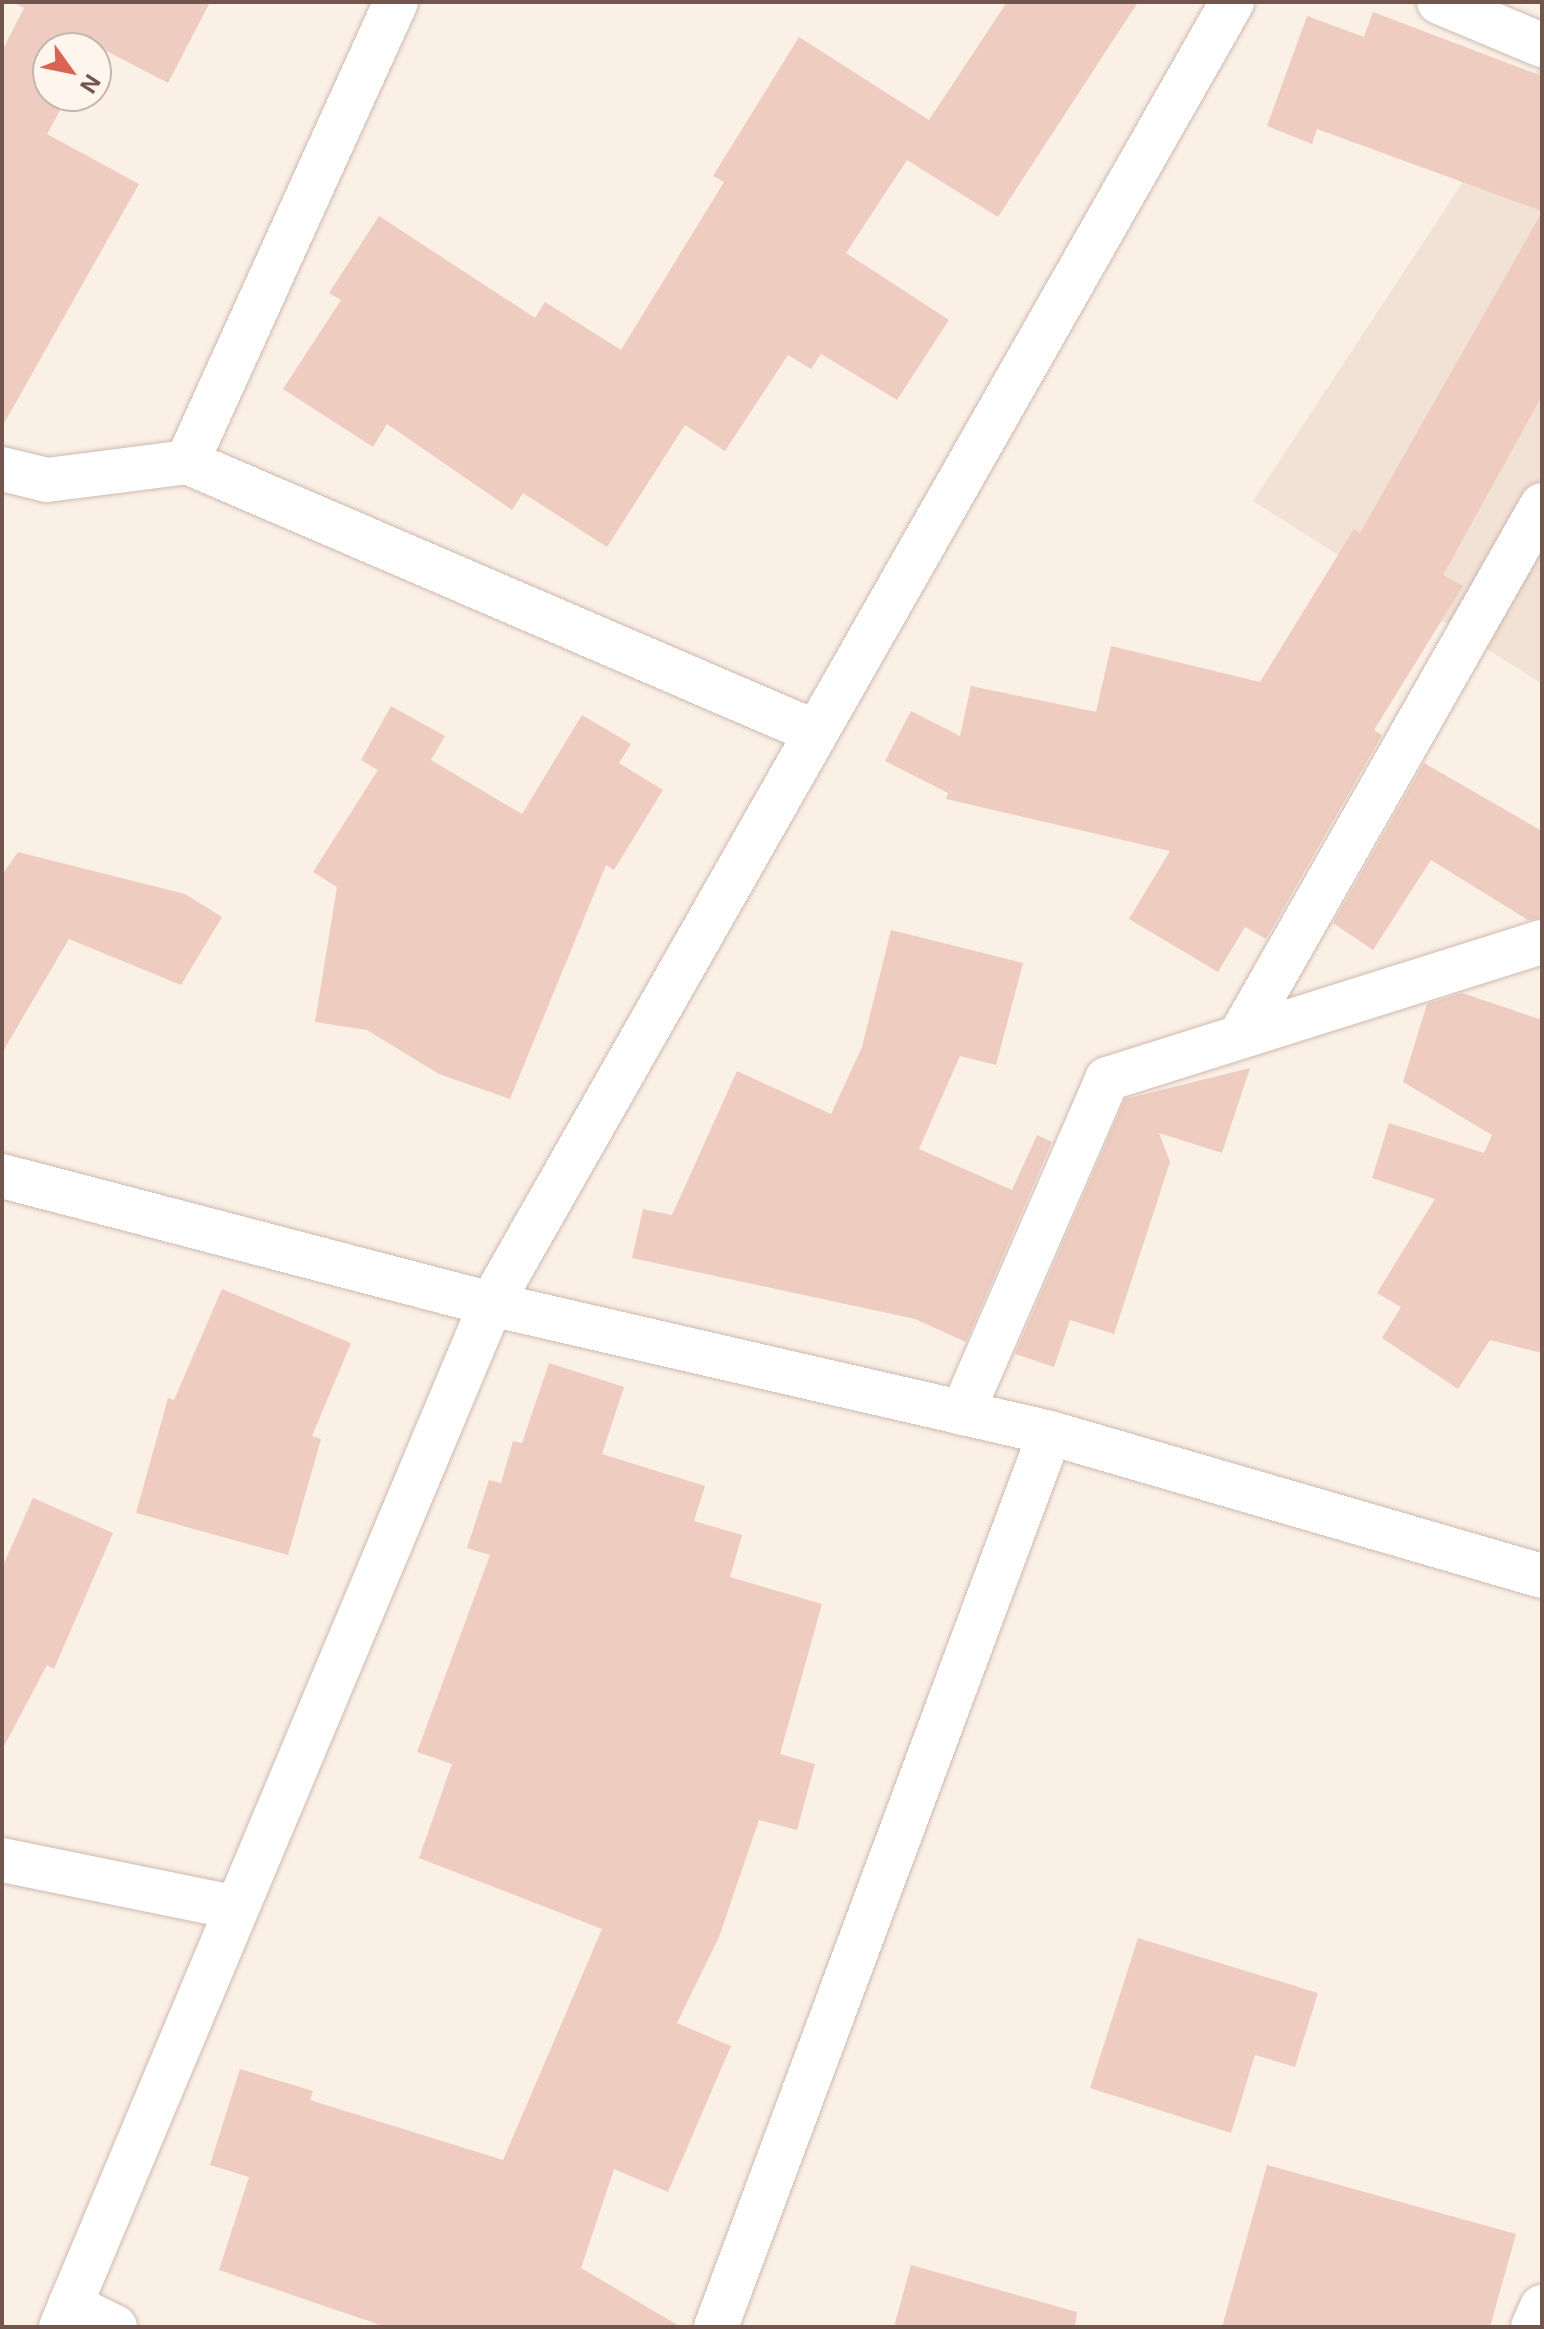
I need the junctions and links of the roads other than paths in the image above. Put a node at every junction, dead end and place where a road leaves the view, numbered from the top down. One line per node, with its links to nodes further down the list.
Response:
1 (396, 2): 5 (street)
2 (1232, 2): 8 (street)
3 (1439, 2): 4 (street)
4 (1542, 45)
5 (187, 462): 6 (street); 8 (street)
6 (2, 469)
7 (1542, 505): 10 (street)
8 (815, 732): 12 (street)
9 (1542, 942): 10 (street)
10 (1243, 1031): 13 (street)
11 (2, 1176): 12 (street)
12 (491, 1304): 13 (street); 17 (street)
13 (962, 1413): 14 (street)
14 (1050, 1433): 15 (street); 21 (street)
15 (1542, 1576)
16 (2, 1860): 17 (street)
17 (232, 1907): 19 (street)
18 (1542, 2307): 22 (street)
19 (66, 2316): 20 (street)
20 (115, 2327)
21 (716, 2327)
22 (1533, 2327)

